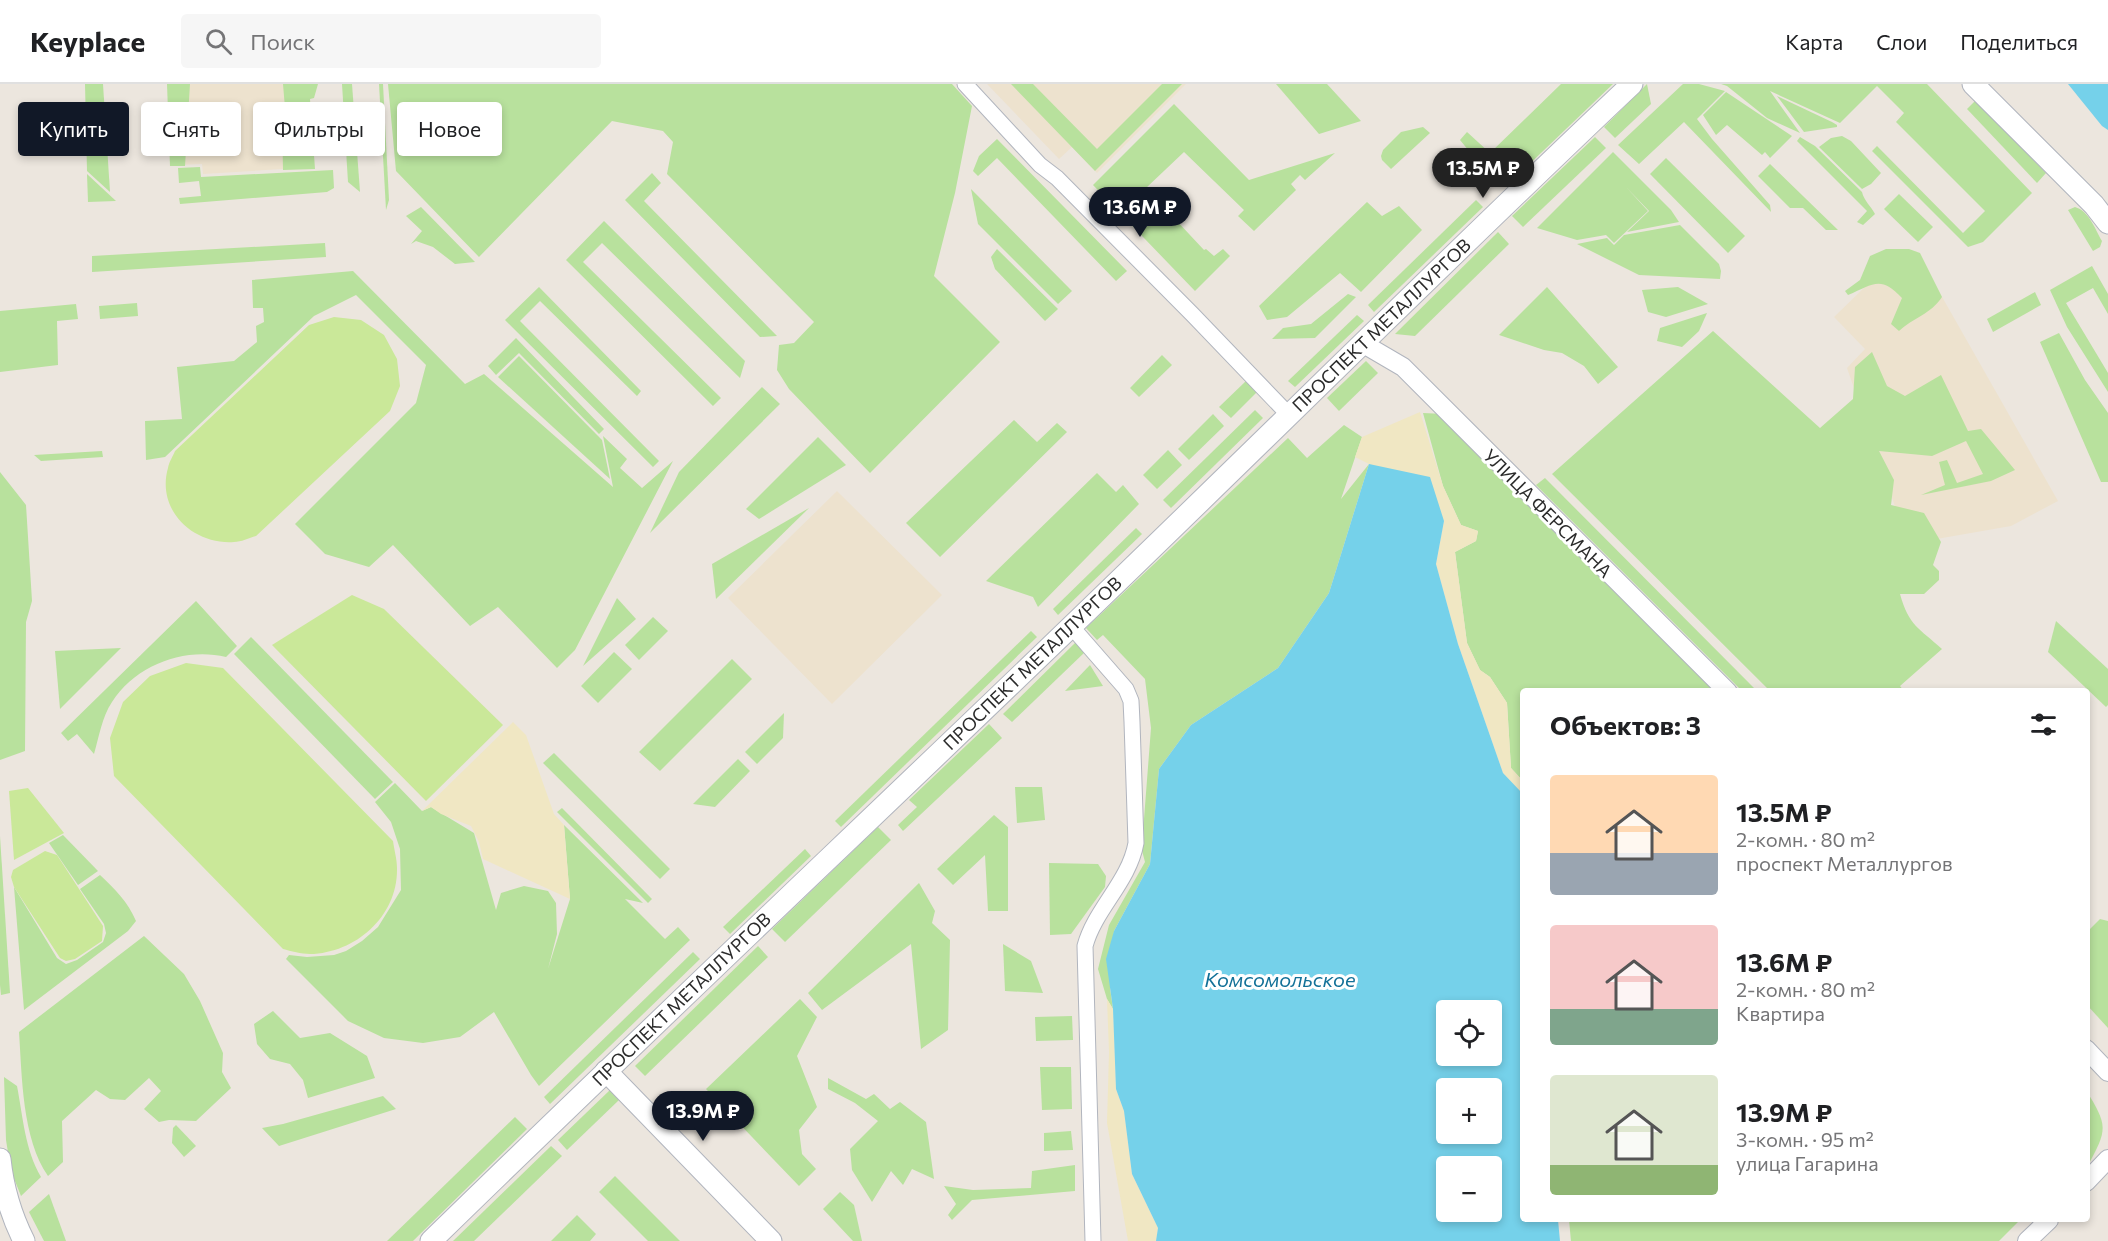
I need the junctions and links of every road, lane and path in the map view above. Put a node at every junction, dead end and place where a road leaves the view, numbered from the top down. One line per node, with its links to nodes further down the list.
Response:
1 (965, 84): 6 (street)
2 (1632, 84): 5 (main road, ПРОСПЕКТ МЕТАЛЛУРГОВ)
3 (1973, 84): 4 (main road)
4 (2108, 223)
5 (1362, 343): 6 (main road, ПРОСПЕКТ МЕТАЛЛУРГОВ); 8 (street, УЛИЦА ФЕРСМАНА)
6 (1288, 414): 7 (main road, ПРОСПЕКТ МЕТАЛЛУРГОВ)
7 (1071, 626): 10 (main road, ПРОСПЕКТ МЕТАЛЛУРГОВ); 19 (street)
8 (1724, 688)
9 (2090, 1053): 11 (street)
10 (606, 1071): 17 (main road, ПРОСПЕКТ МЕТАЛЛУРГОВ); 18 (main road)
11 (2108, 1072)
12 (0, 1159): 16 (main road)
13 (2108, 1159): 14 (street)
14 (2090, 1178)
15 (2047, 1222): 20 (street)
16 (24, 1241)
17 (431, 1241)
18 (771, 1241)
19 (1093, 1241)
20 (2027, 1241)

